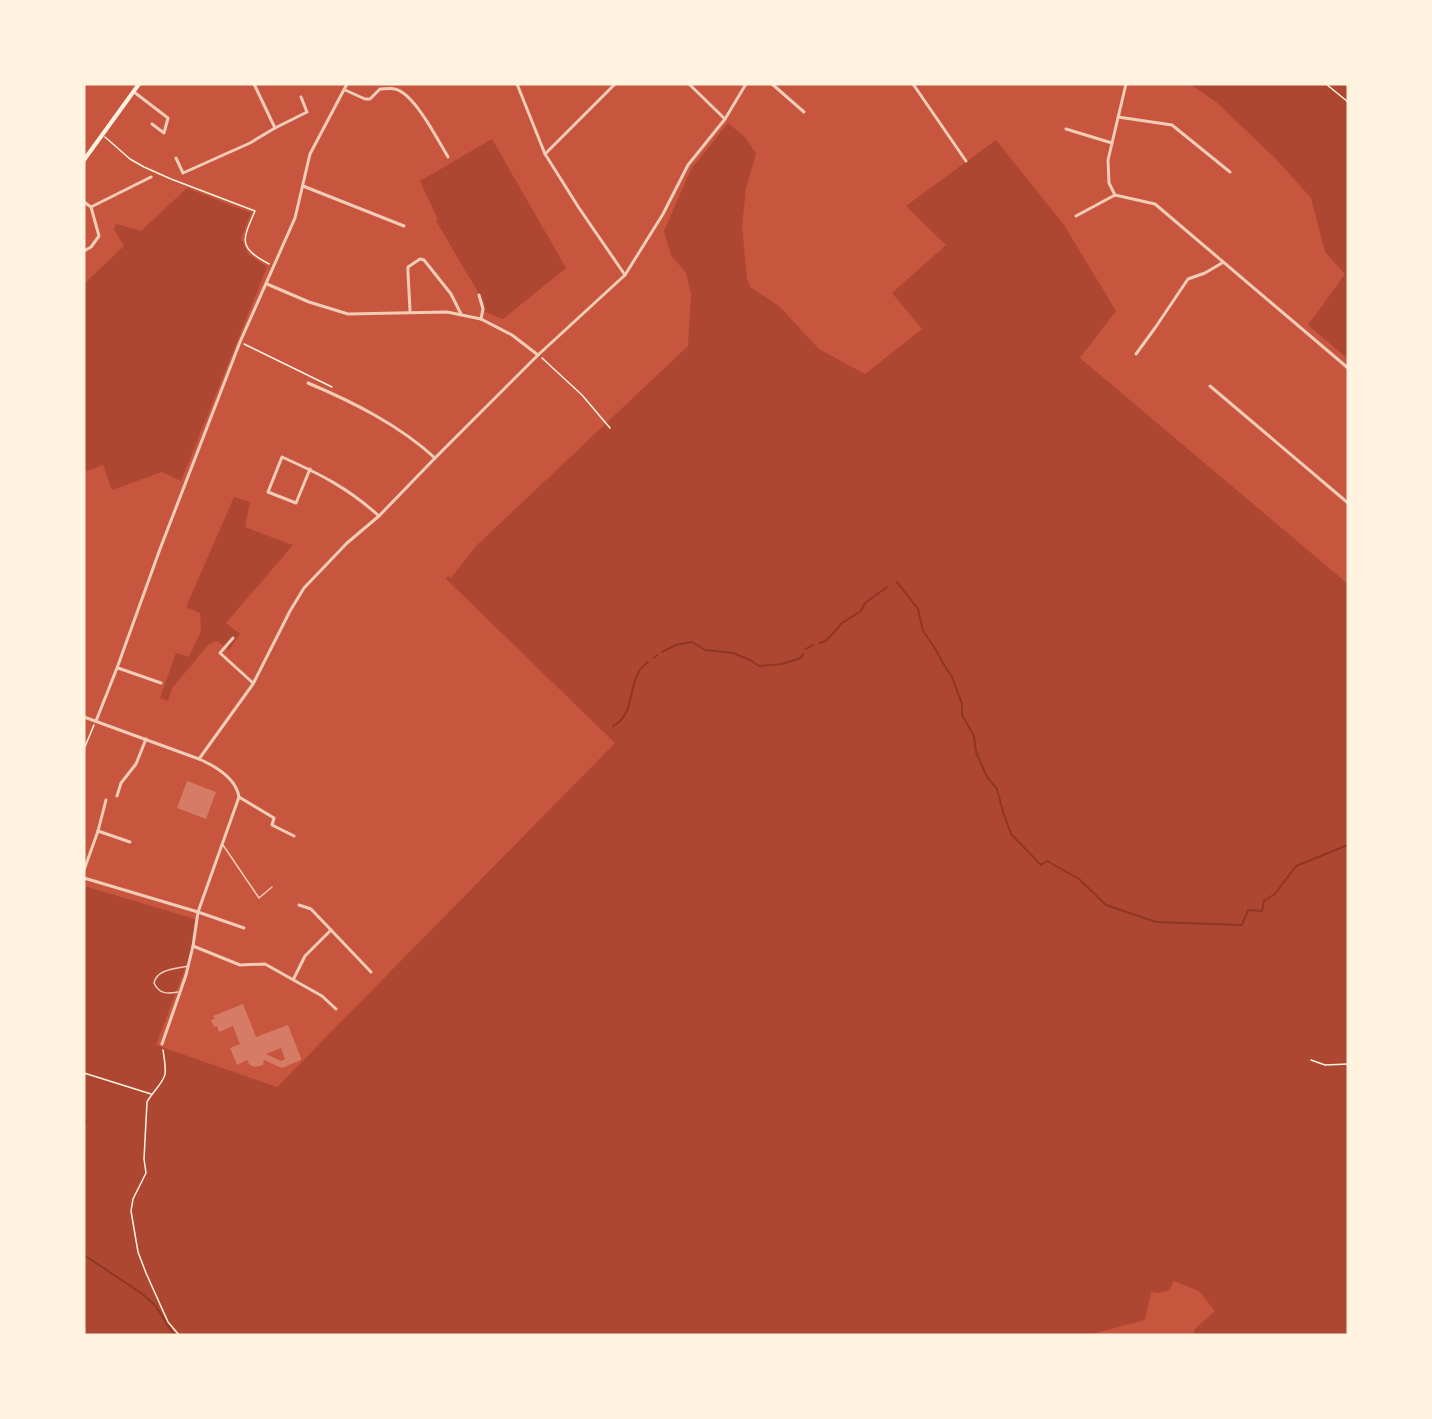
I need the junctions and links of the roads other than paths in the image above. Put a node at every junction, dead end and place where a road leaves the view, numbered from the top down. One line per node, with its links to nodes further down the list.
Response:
1 (139, 84): 12 (main road)
2 (254, 84): 18 (street)
3 (347, 84): 11 (street)
4 (517, 84): 21 (street)
5 (615, 84): 21 (street)
6 (689, 84): 16 (street)
7 (746, 84): 16 (street)
8 (772, 84): 14 (street)
9 (913, 84): 25 (street)
10 (1126, 84): 15 (street)
11 (345, 90): 22 (street); 28 (street)
12 (134, 92): 17 (street); 24 (main road)
13 (301, 97): 18 (street)
14 (804, 112)
15 (1118, 117): 20 (street); 26 (street)
16 (725, 119): 36 (street)
17 (152, 124)
18 (275, 128): 23 (street)
19 (1066, 129): 20 (street)
20 (1112, 143): 29 (street)
21 (544, 154): 36 (street)
22 (448, 157)
23 (176, 158)
24 (84, 160)
25 (966, 161)
26 (1230, 172)
27 (151, 177): 31 (street)
28 (303, 186): 33 (street); 37 (street)
29 (1115, 195): 32 (street); 35 (street)
30 (84, 202): 31 (street)
31 (91, 207): 34 (street)
32 (1076, 216)
33 (404, 226)
34 (84, 250)
35 (1222, 263): 42 (street); 44 (street)
36 (625, 274): 43 (street)
37 (267, 284): 39 (street); 52 (street)
38 (478, 295): 41 (street)
39 (410, 311): 40 (street); 40 (street)
40 (461, 314): 41 (street)
41 (481, 319): 43 (street)
42 (1136, 354)
43 (538, 355): 47 (street)
44 (1348, 368)
45 (308, 383): 47 (street)
46 (1210, 386): 49 (street)
47 (435, 458): 50 (street)
48 (310, 469): 48 (street); 50 (street)
49 (1348, 503)
50 (379, 516): 54 (street)
51 (233, 638): 54 (street)
52 (117, 668): 53 (street); 56 (street)
53 (161, 683)
54 (253, 684): 58 (street)
55 (84, 717): 56 (street)
56 (96, 721): 57 (street)
57 (146, 739): 58 (street); 59 (street)
58 (199, 759): 60 (street)
59 (117, 796)
60 (239, 797): 63 (street); 65 (street)
61 (106, 800): 62 (street)
62 (98, 831): 64 (street); 66 (street)
63 (294, 836)
64 (130, 842)
65 (222, 843): 68 (lane); 70 (street)
66 (84, 870)
67 (84, 878): 70 (street)
68 (272, 887)
69 (299, 905): 72 (street)
70 (198, 912): 71 (street); 73 (street)
71 (244, 928)
72 (331, 930): 75 (street); 76 (street)
73 (193, 946): 74 (street); 76 (street)
74 (189, 966): 77 (street); 77 (lane)
75 (371, 972)
76 (294, 979): 78 (street)
77 (179, 992): 79 (street)
78 (336, 1009)
79 (162, 1044)

